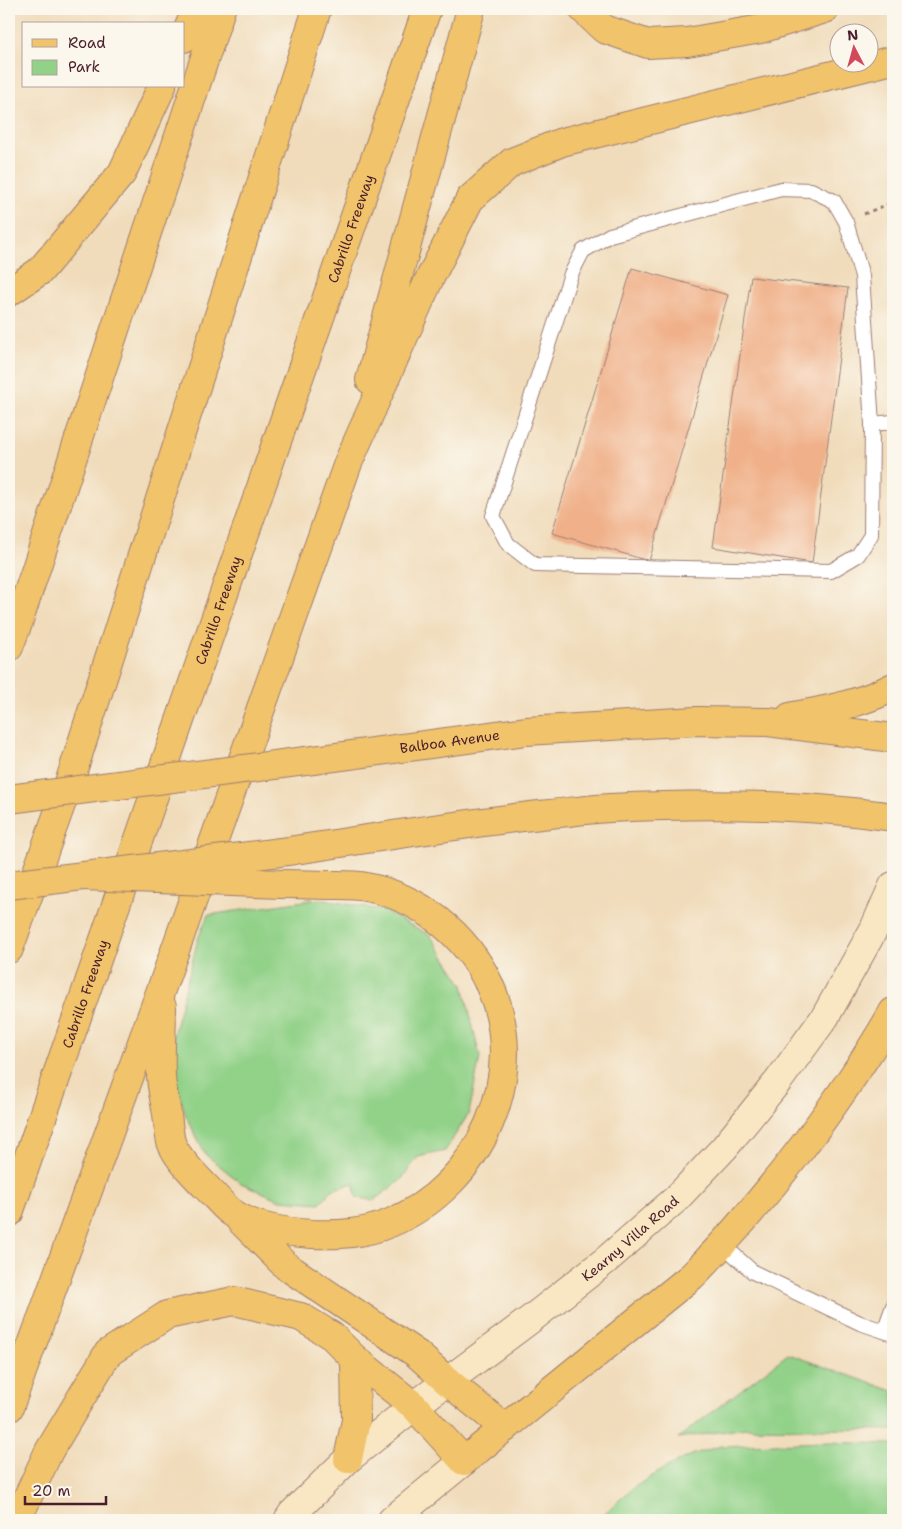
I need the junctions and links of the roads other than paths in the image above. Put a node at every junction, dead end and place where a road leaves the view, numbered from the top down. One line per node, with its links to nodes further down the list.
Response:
1 (197, 9): 8 (main road)
2 (221, 9): 15 (main road)
3 (317, 9): 24 (main road)
4 (427, 9): 28 (main road, Cabrillo Freeway)
5 (471, 9): 14 (main road)
6 (583, 9): 7 (main road)
7 (825, 9)
8 (185, 36)
9 (893, 60): 14 (main road)
10 (161, 88): 11 (main road)
11 (9, 292)
12 (893, 422): 13 (lane)
13 (872, 424): 13 (lane)
14 (348, 463): 25 (main road)
15 (9, 647)
16 (893, 687): 17 (main road)
17 (768, 722): 18 (main road, Balboa Avenue); 19 (main road, Balboa Avenue, bridge)
18 (893, 738)
19 (9, 800)
20 (893, 817): 21 (main road, bridge)
21 (83, 876): 22 (main road, bridge); 27 (main road, bridge)
22 (9, 885)
23 (893, 886): 33 (main road, Kearny Villa Road)
24 (9, 949)
25 (162, 988): 27 (main road); 35 (main road)
26 (893, 1012): 29 (main road)
27 (231, 1212): 33 (main road)
28 (9, 1213)
29 (723, 1245): 31 (lane); 36 (main road)
30 (893, 1306): 31 (lane)
31 (889, 1332)
32 (355, 1359): 34 (main road); 37 (main road); 39 (main road)
33 (447, 1381): 34 (main road, Kearny Villa Road); 36 (main road)
34 (414, 1406): 37 (main road, Kearny Villa Road); 38 (main road)
35 (9, 1408)
36 (505, 1428): 38 (main road)
37 (348, 1459): 40 (main road, Kearny Villa Road)
38 (464, 1461): 41 (main road)
39 (17, 1520)
40 (288, 1520)
41 (392, 1520)

